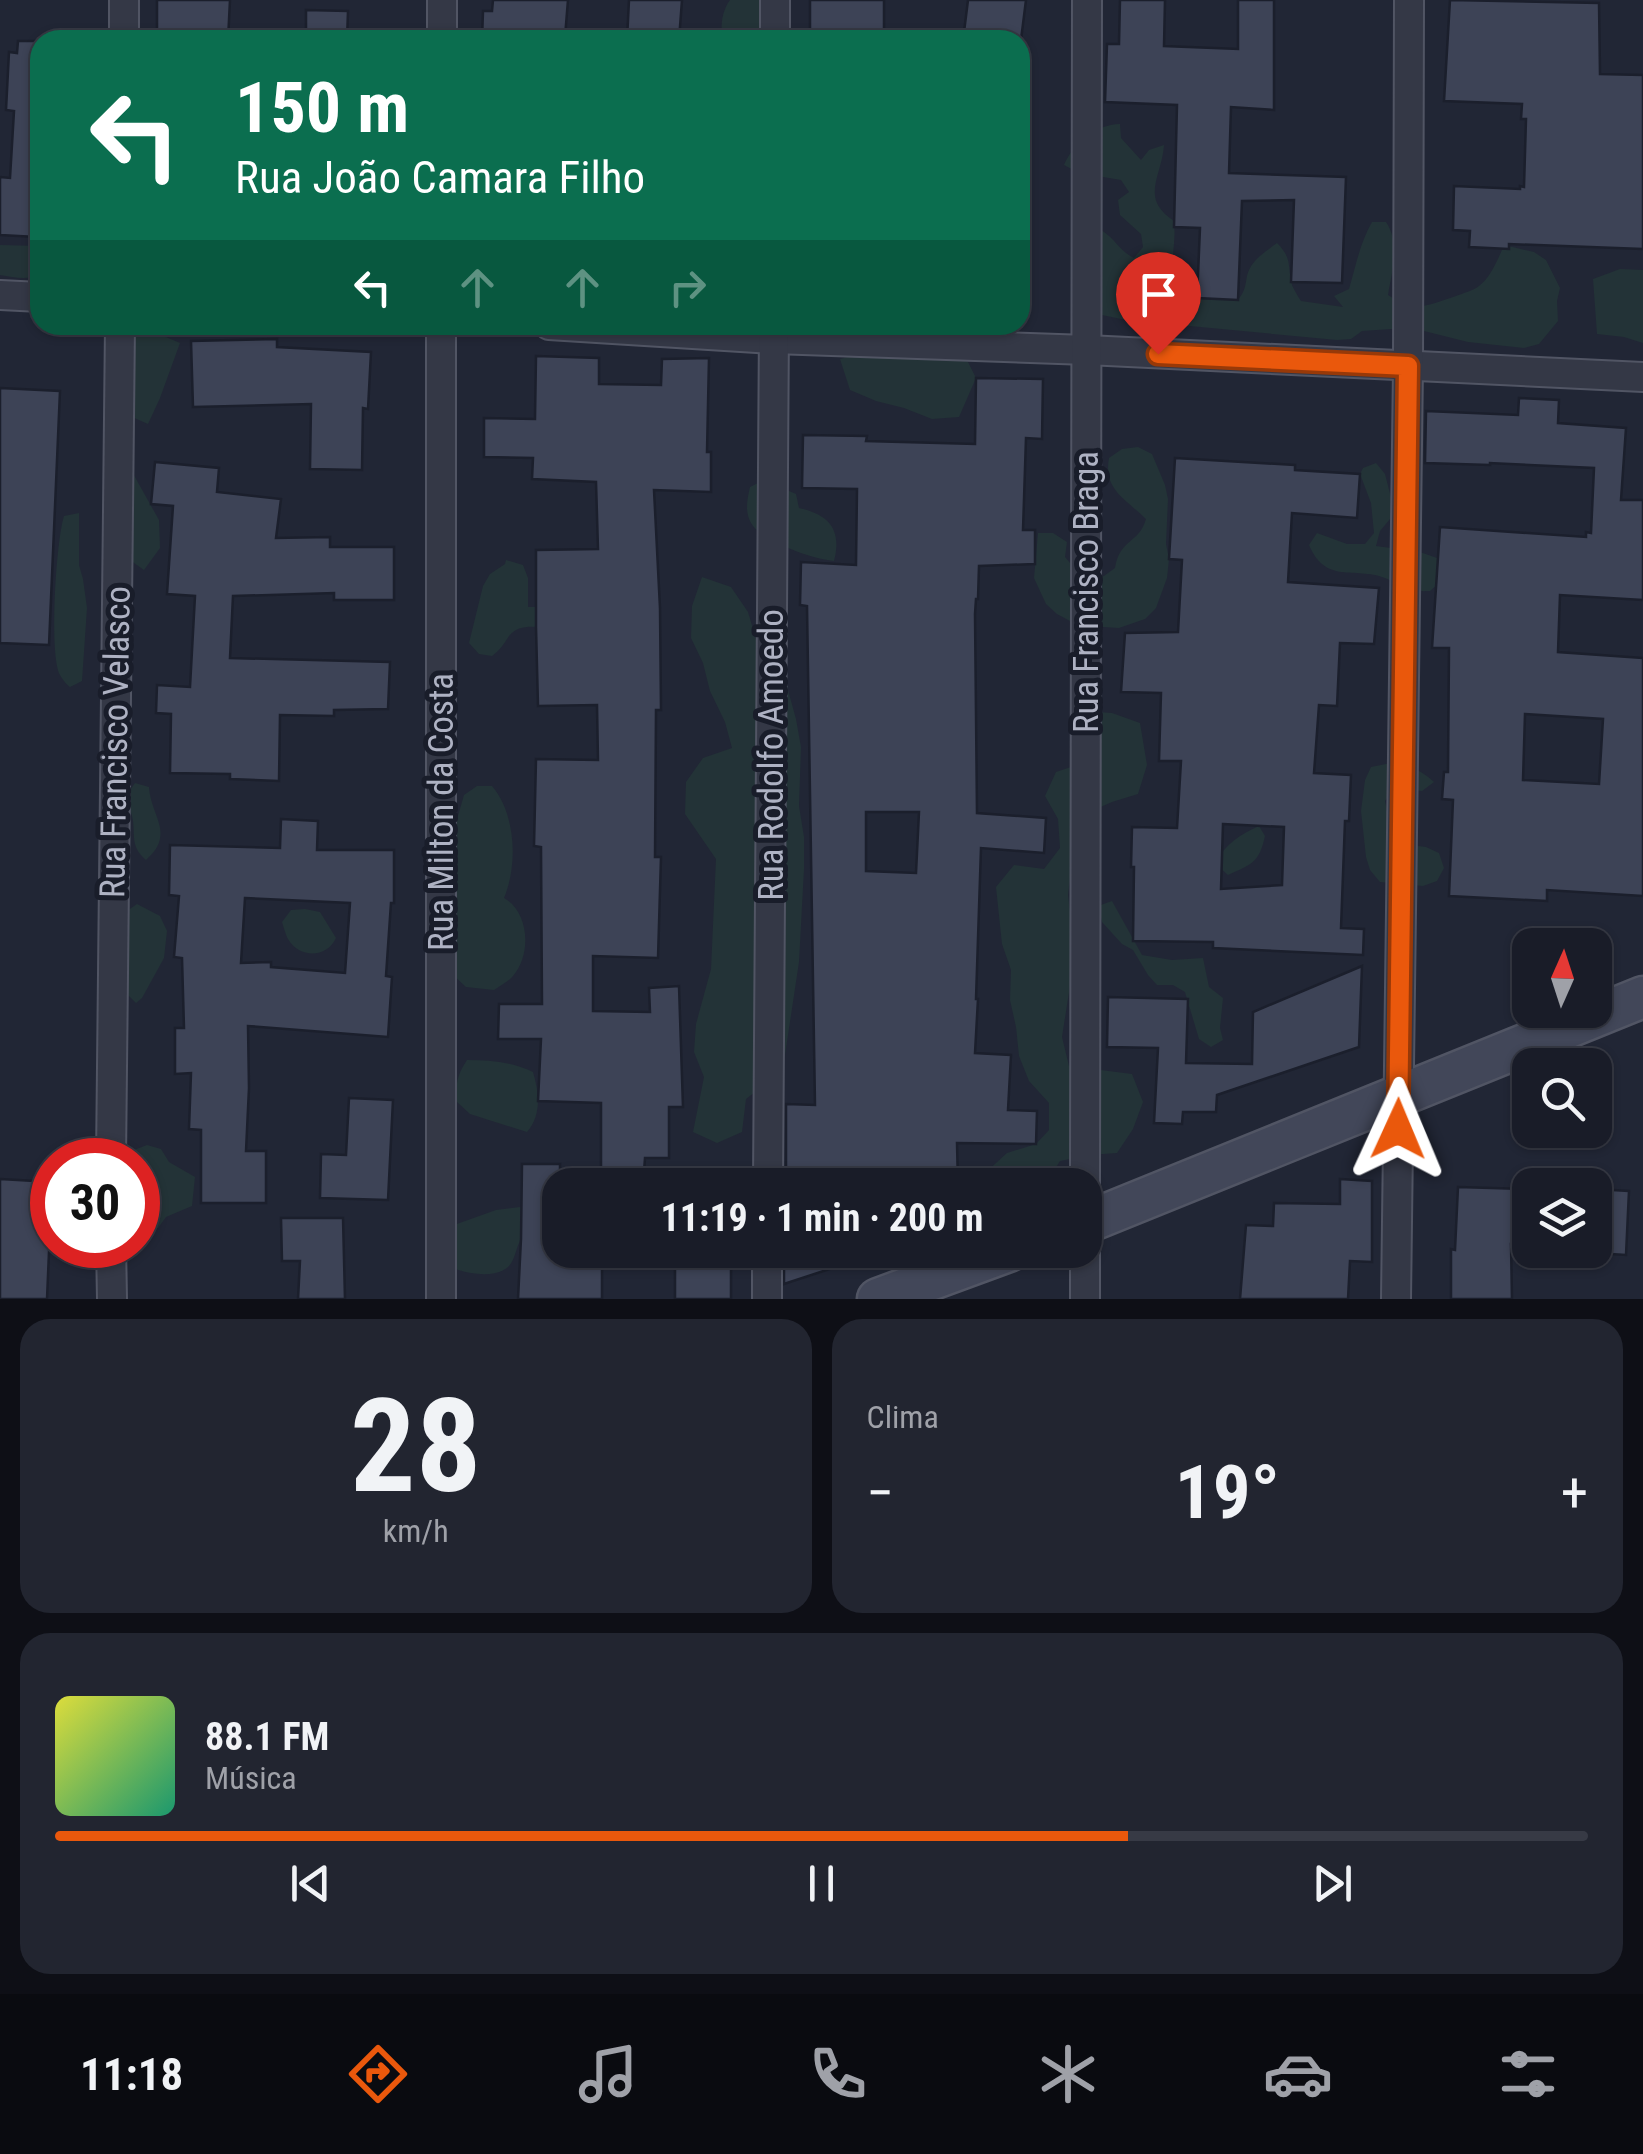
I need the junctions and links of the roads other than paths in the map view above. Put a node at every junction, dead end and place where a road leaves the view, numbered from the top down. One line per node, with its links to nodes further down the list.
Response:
1 (124, 0): 6 (street)
2 (442, 0): 7 (street)
3 (775, 0): 8 (street)
4 (1087, 0): 15 (street, Rua Francisco Braga)
5 (1409, 0): 16 (street)
6 (124, 30)
7 (442, 30)
8 (775, 30)
9 (0, 295): 10 (street)
10 (30, 296)
11 (120, 335): 20 (street, Rua Francisco Velasco)
12 (441, 335): 29 (street, Rua Milton da Costa)
13 (774, 335): 21 (street, Rua Rodolfo Amoedo)
14 (826, 335): 15 (street)
15 (1086, 350): 16 (street); 22 (street, Rua Francisco Braga)
16 (1408, 366): 17 (street); 19 (street)
17 (1643, 377)
18 (1643, 996): 19 (street)
19 (1398, 1096): 23 (street); 33 (street)
20 (111, 1138)
21 (768, 1168)
22 (1085, 1168)
23 (1102, 1216)
24 (112, 1268): 28 (street)
25 (767, 1268): 30 (street)
26 (962, 1268): 31 (street)
27 (1085, 1268): 32 (street)
28 (112, 1299)
29 (440, 1299)
30 (767, 1299)
31 (878, 1299)
32 (1085, 1299)
33 (1396, 1299)

